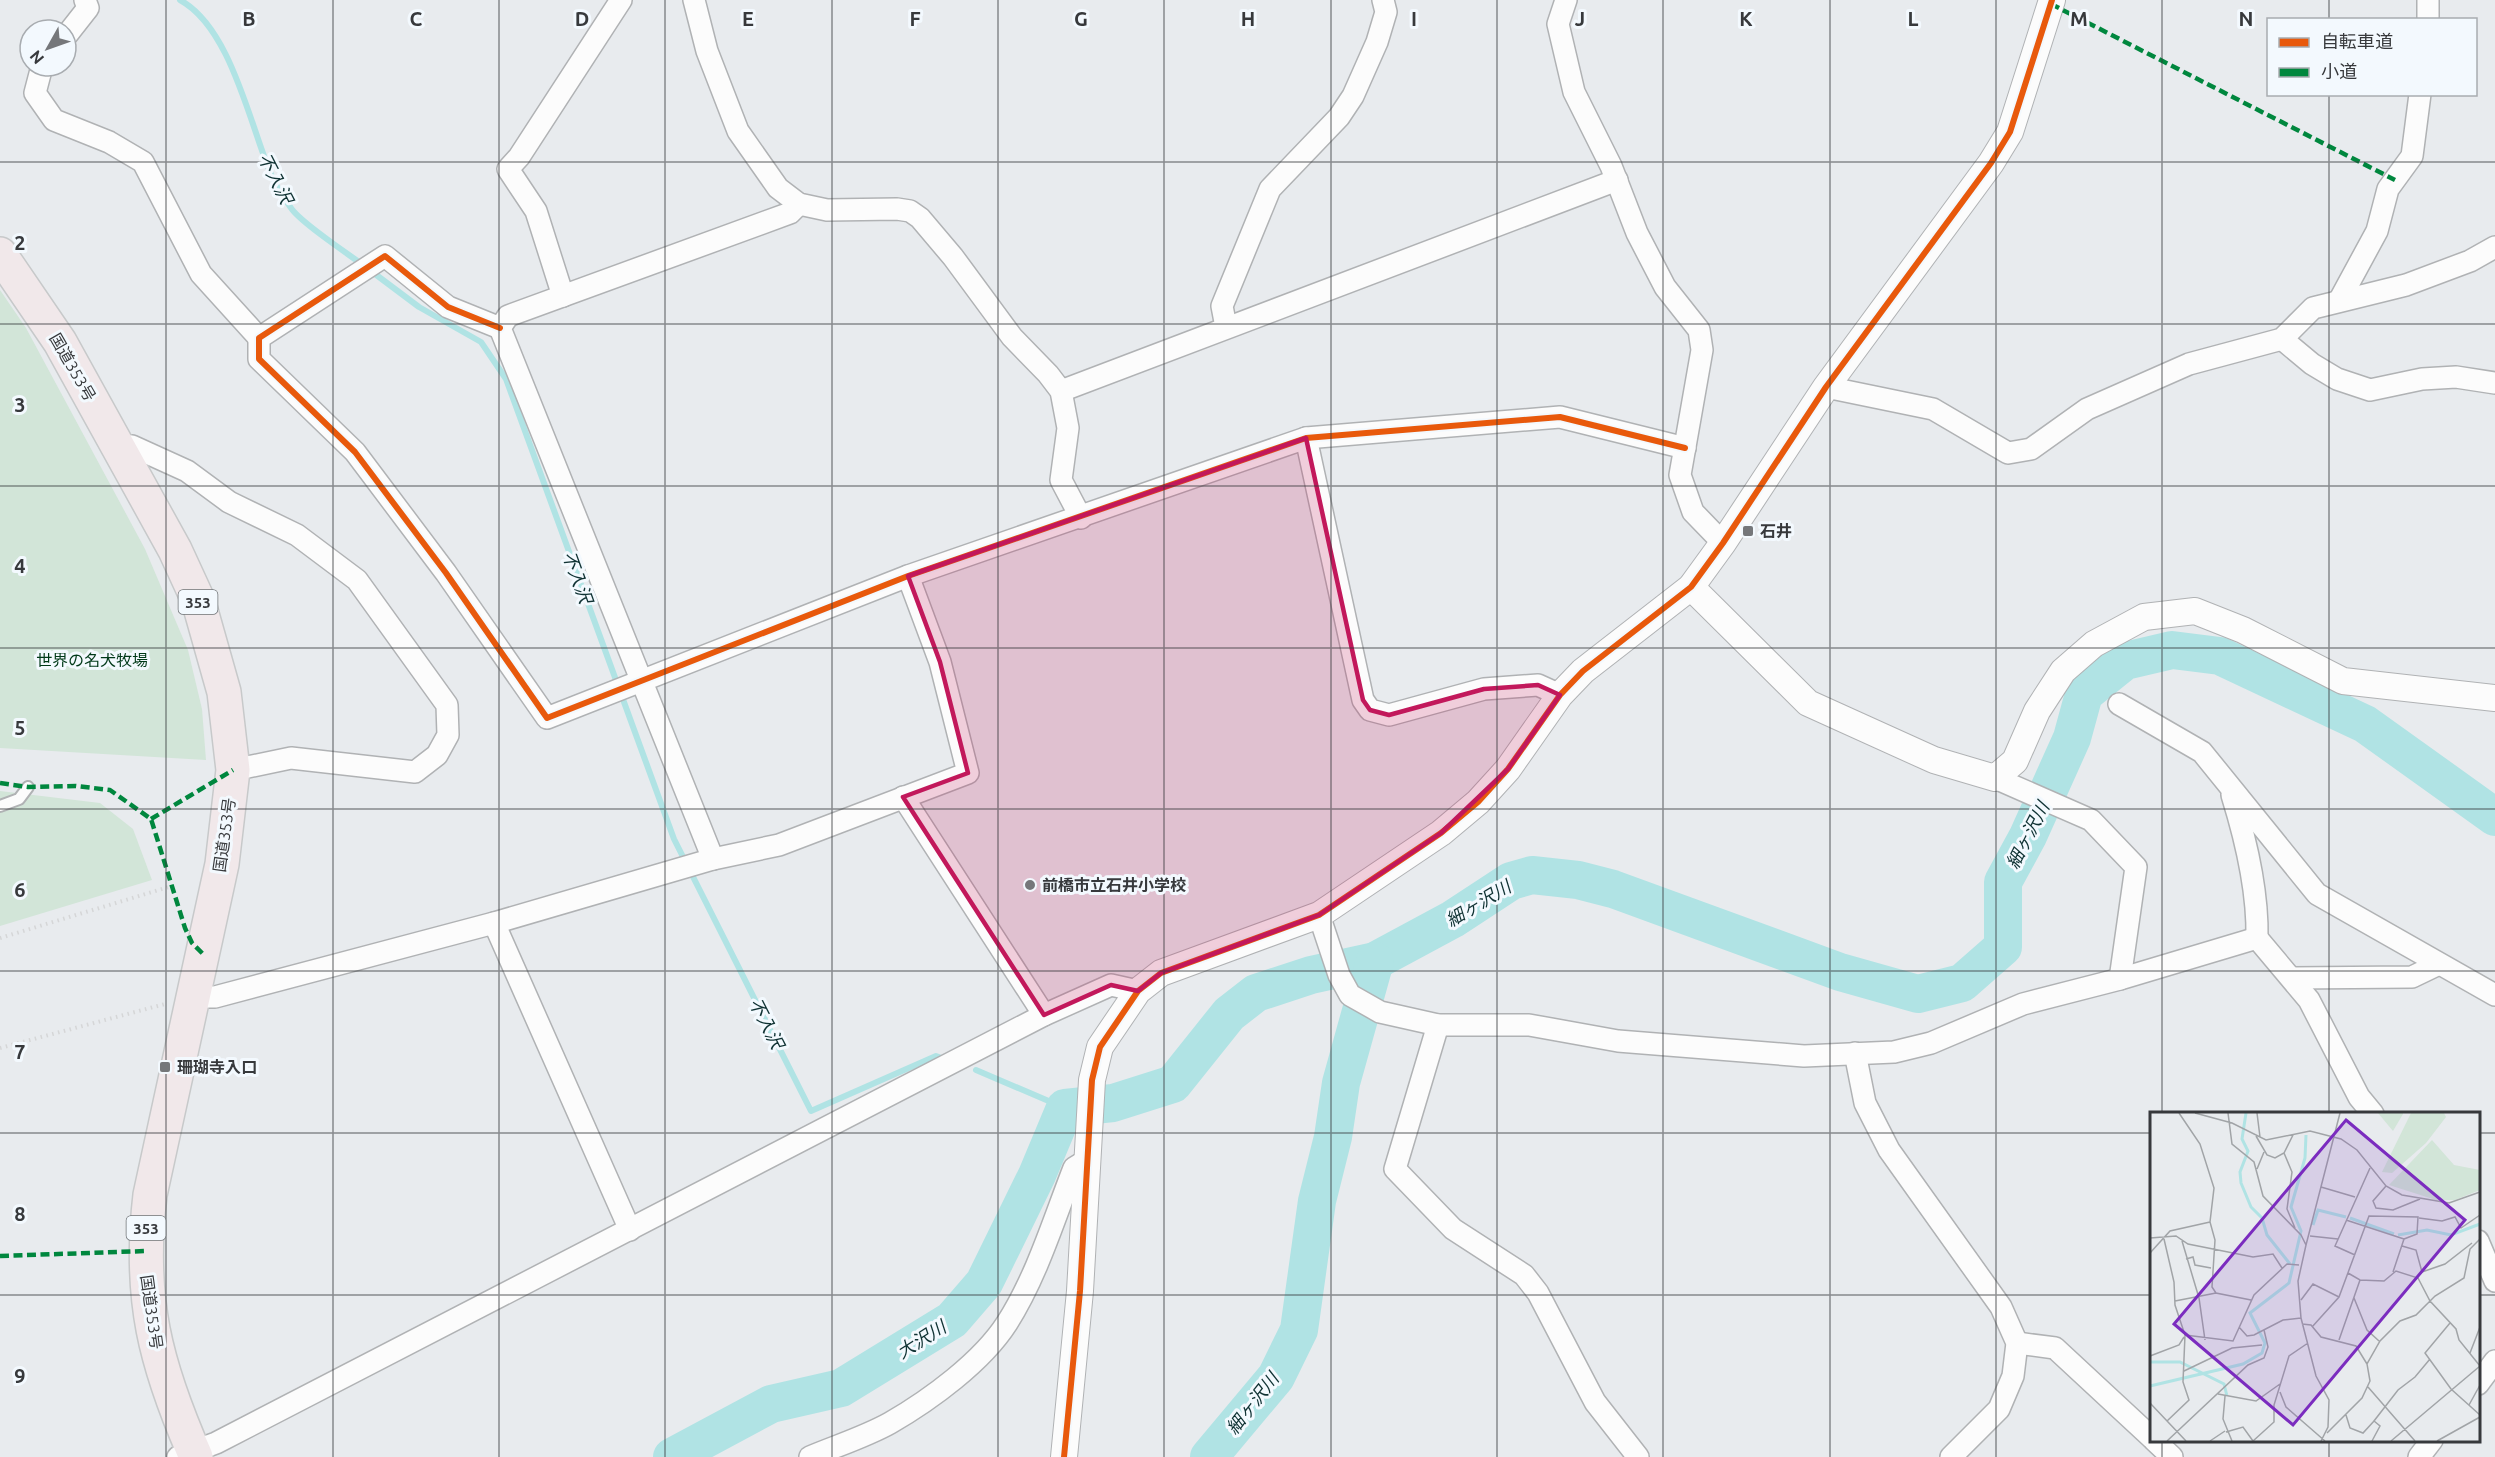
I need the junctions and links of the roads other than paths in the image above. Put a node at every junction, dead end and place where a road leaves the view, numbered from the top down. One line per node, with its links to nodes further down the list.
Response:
1 (85, 0): 9 (street)
2 (621, 0): 16 (street)
3 (692, 0): 13 (street)
4 (1383, 0): 18 (street)
5 (1566, 0): 12 (street)
6 (2052, 0): 23 (street)
7 (2428, 0): 8 (street)
8 (2428, 18)
9 (78, 21)
10 (39, 78): 20 (street)
11 (2420, 96): 17 (street)
12 (1617, 180): 18 (street); 27 (street)
13 (799, 204): 16 (street); 24 (street)
14 (2495, 247): 17 (street)
15 (0, 254): 26 (highway, 国道353号 / 353)
16 (563, 296): 19 (street)
17 (2339, 301): 21 (street)
18 (1226, 327): 24 (street)
19 (500, 328): 20 (street); 32 (street)
20 (259, 339): 32 (street)
21 (2282, 339): 22 (street); 23 (street)
22 (2495, 383)
23 (1826, 387): 29 (street)
24 (1061, 391): 28 (street)
25 (1306, 438): 27 (street); 28 (street); 33 (street)
26 (117, 446): 36 (highway, 国道353号 / 353); 36 (street)
27 (1685, 448): 29 (street)
28 (1081, 518): 30 (street)
29 (1724, 543): 31 (street)
30 (908, 576): 32 (street); 40 (street)
31 (1691, 587): 33 (street); 37 (street)
32 (643, 681): 42 (street)
33 (1560, 694): 43 (street)
34 (2495, 698): 37 (street)
35 (2119, 704): 38 (street)
36 (233, 770): 51 (highway, 国道353号 / 353)
37 (1995, 778): 48 (street)
38 (2229, 786): 45 (street); 46 (street)
39 (28, 787): 41 (lane)
40 (903, 797): 42 (street); 52 (street)
41 (0, 806)
42 (705, 862): 44 (street)
43 (1319, 915): 49 (street); 53 (street)
44 (494, 923): 51 (street); 57 (street)
45 (2258, 938): 47 (street); 48 (street)
46 (2439, 964): 47 (street); 50 (street)
47 (2292, 978): 55 (street)
48 (2120, 979): 54 (street)
49 (1138, 991): 52 (street); 56 (street)
50 (2495, 996)
51 (194, 997): 66 (highway, 国道353号 / 353)
52 (1044, 1015): 57 (street)
53 (1438, 1025): 54 (street); 69 (street)
54 (1855, 1053): 60 (street)
55 (2372, 1112)
56 (1087, 1160): 67 (street); 68 (street)
57 (630, 1230): 66 (street)
58 (2480, 1246): 59 (street)
59 (2495, 1281)
60 (2017, 1343): 63 (street); 70 (street)
61 (2495, 1361): 62 (street)
62 (2480, 1381)
63 (2150, 1441)
64 (2430, 1442): 72 (street)
65 (2153, 1444): 71 (street)
66 (189, 1455)
67 (810, 1457)
68 (1064, 1457)
69 (1638, 1457)
70 (1952, 1457)
71 (2172, 1457)
72 (2419, 1457)

